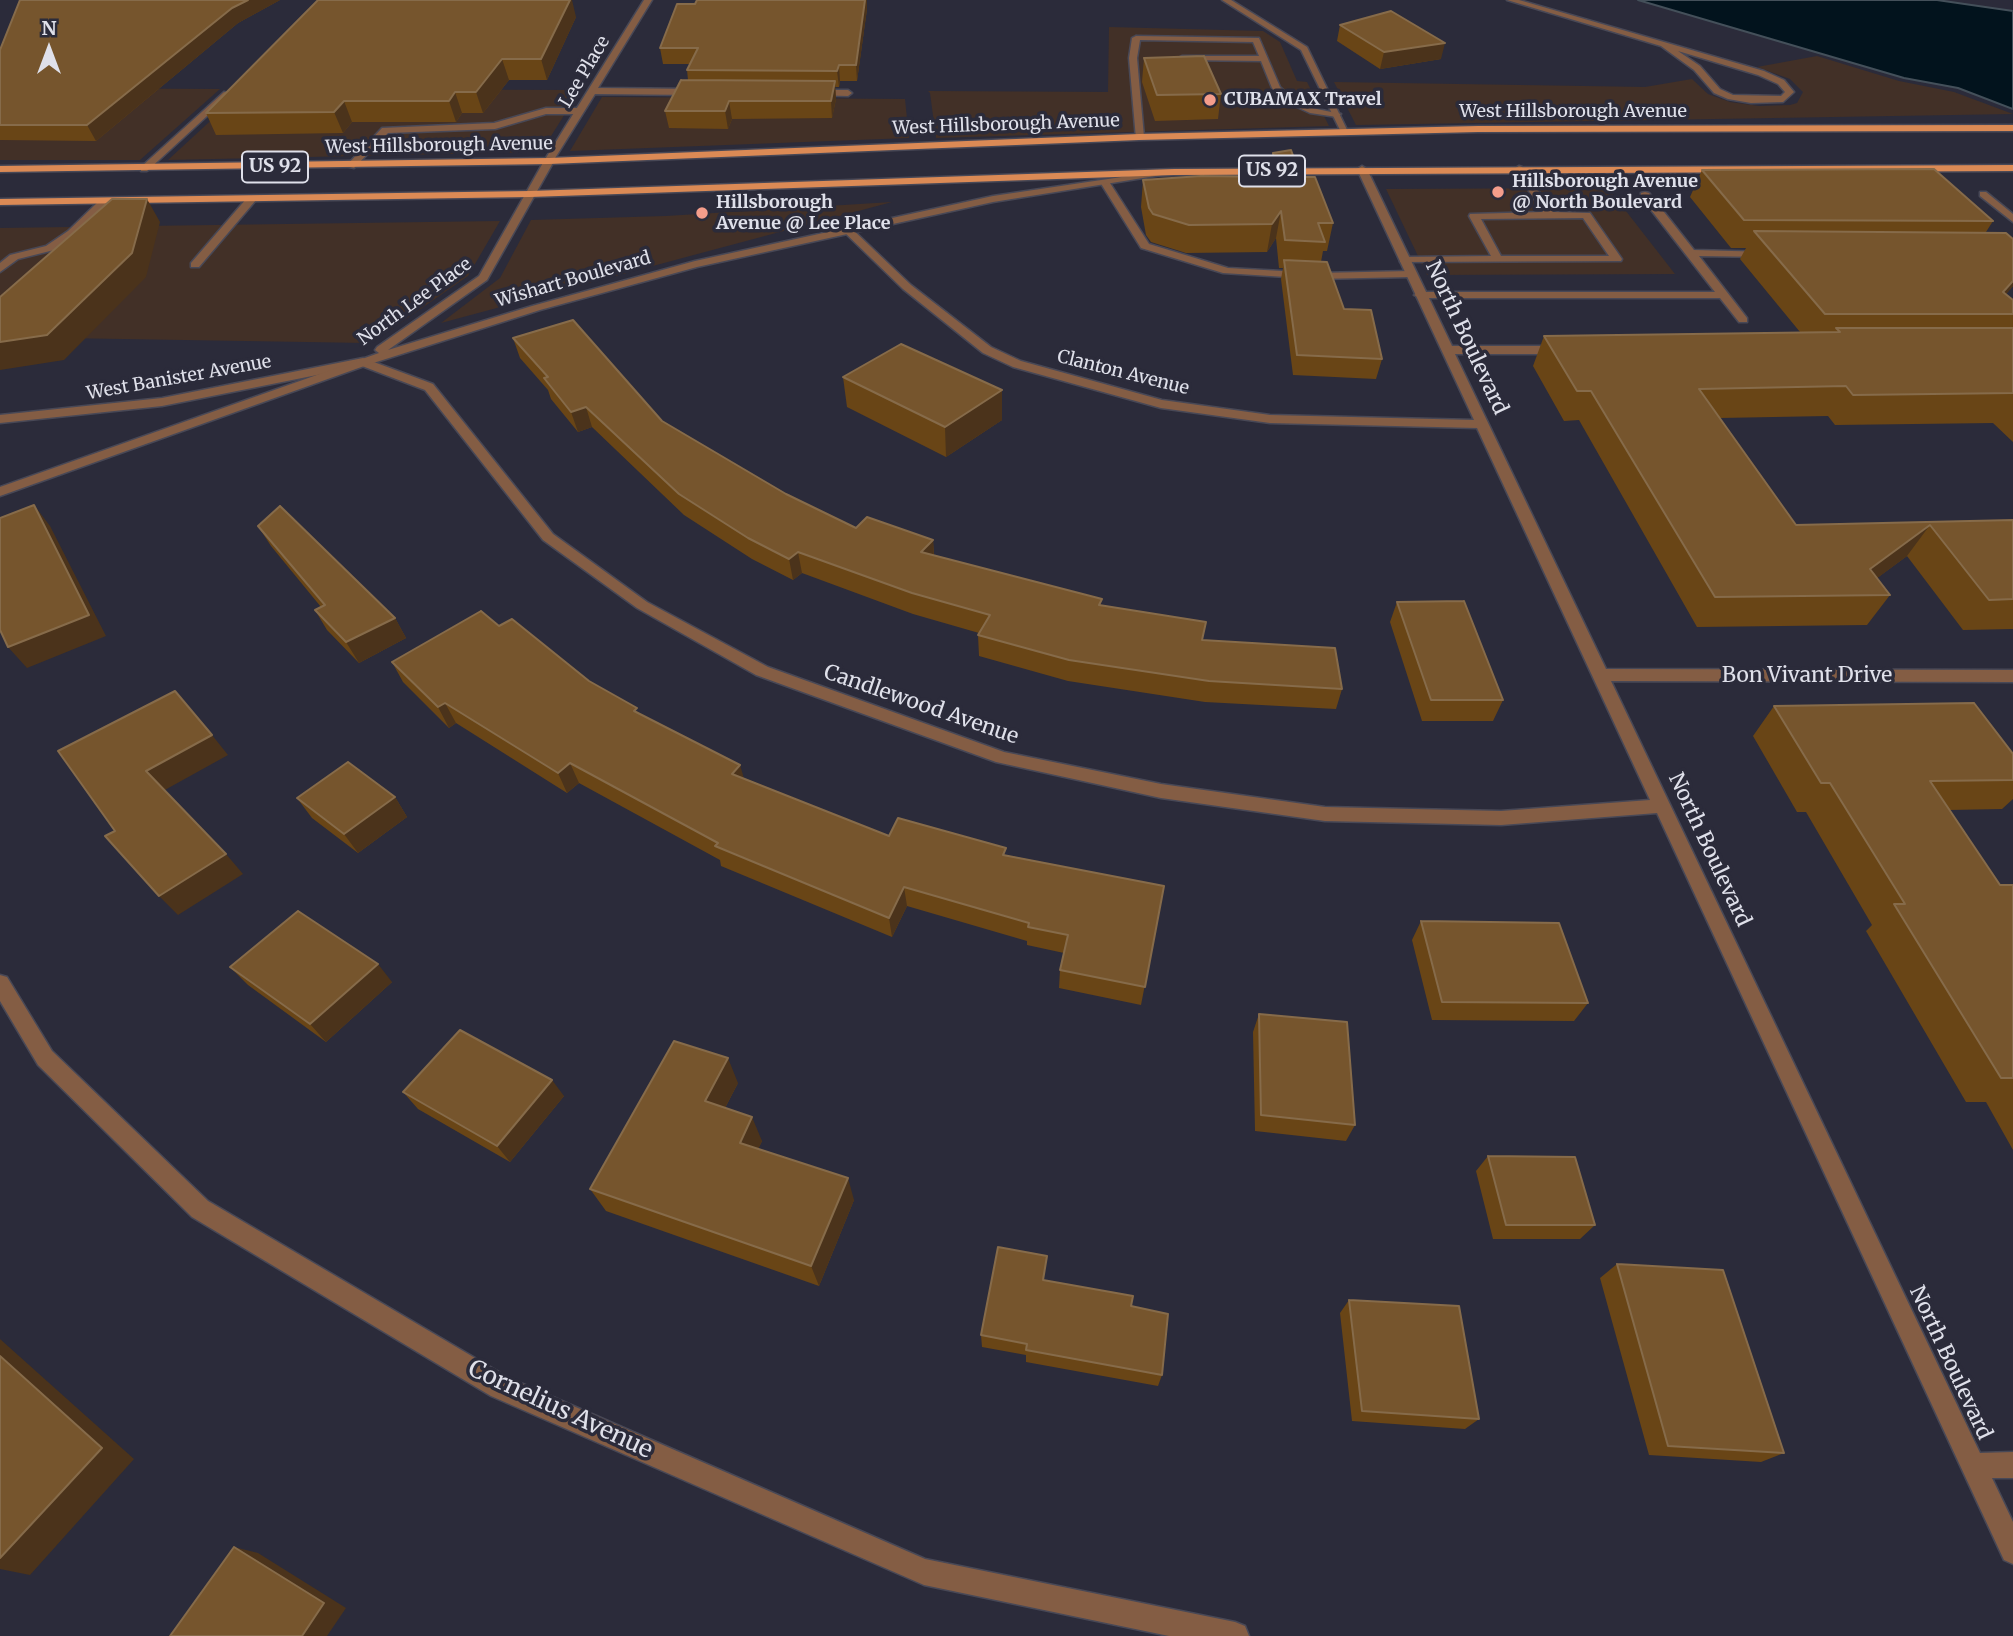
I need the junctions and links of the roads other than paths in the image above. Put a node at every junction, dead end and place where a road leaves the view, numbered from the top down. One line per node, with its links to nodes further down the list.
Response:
1 (648, 0): 10 (street, Lee Place)
2 (1226, 0): 15 (street)
3 (1511, 0): 4 (street)
4 (1665, 46): 4 (street)
5 (1133, 58): 6 (street); 8 (street); 18 (street)
6 (1146, 58)
7 (1172, 58): 8 (street)
8 (1264, 59): 15 (street)
9 (232, 90): 23 (street)
10 (592, 92): 11 (street); 14 (street, Lee Place)
11 (713, 92)
12 (808, 93): 13 (street)
13 (848, 93)
14 (580, 111): 19 (street, Lee Place); 20 (street)
15 (1337, 114): 17 (street)
16 (2013, 128): 17 (main road, West Hillsborough Avenue / US 92)
17 (1346, 132): 18 (main road, West Hillsborough Avenue / US 92)
18 (1139, 137): 19 (main road, West Hillsborough Avenue / US 92)
19 (549, 161): 20 (main road, West Hillsborough Avenue / US 92); 28 (street, North Lee Place)
20 (351, 166): 23 (main road, West Hillsborough Avenue / US 92)
21 (2013, 168): 25 (main road, US 92)
22 (0, 169): 23 (main road, West Hillsborough Avenue / US 92)
23 (144, 169)
24 (1362, 169): 25 (main road, US 92); 26 (main road, US 92); 39 (street, North Boulevard)
25 (1519, 169): 34 (street)
26 (1174, 172): 27 (street, Wishart Boulevard); 28 (main road, US 92)
27 (1105, 182): 36 (street, Wishart Boulevard); 43 (street)
28 (530, 194): 31 (main road, US 92); 49 (street, North Lee Place)
29 (1983, 194): 35 (street)
30 (1645, 195): 37 (street)
31 (251, 200): 33 (main road, US 92); 41 (street)
32 (0, 202): 33 (main road, US 92)
33 (104, 202): 42 (street)
34 (1550, 215): 40 (street); 40 (street)
35 (2013, 219)
36 (846, 229): 49 (street, Wishart Boulevard); 51 (street, Clanton Avenue)
37 (1690, 253): 38 (street); 45 (street)
38 (1784, 254)
39 (1404, 260): 40 (street); 43 (street, North Boulevard)
40 (1498, 260)
41 (195, 265)
42 (0, 269)
43 (1410, 274): 44 (street, North Boulevard)
44 (1420, 295): 45 (street); 47 (street, North Boulevard)
45 (1723, 295): 46 (street)
46 (1742, 320)
47 (1446, 350): 48 (street); 51 (street, North Boulevard)
48 (1572, 350)
49 (363, 362): 50 (street, West Banister Avenue); 52 (street, Wishart Boulevard); 55 (street, Candlewood Avenue)
50 (0, 419)
51 (1481, 424): 53 (street, North Boulevard)
52 (0, 492)
53 (1601, 675): 54 (street, Bon Vivant Drive); 55 (street, North Boulevard)
54 (2013, 676)
55 (1663, 806): 58 (street, North Boulevard)
56 (0, 983): 60 (street, Cornelius Avenue)
57 (2013, 1465): 58 (street)
58 (1973, 1466): 59 (street, North Boulevard)
59 (2013, 1551)
60 (1236, 1636)

